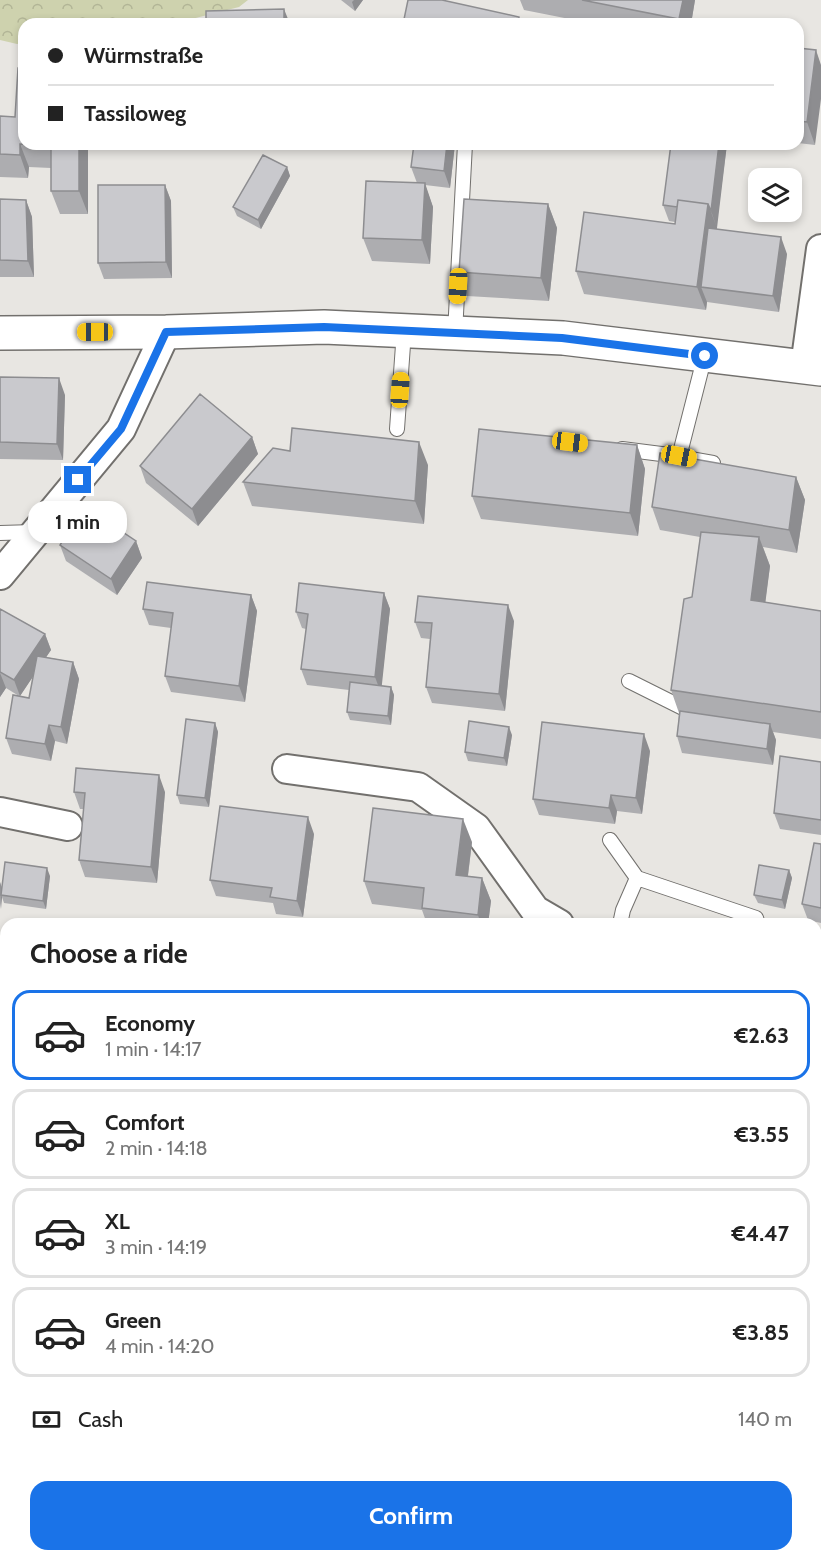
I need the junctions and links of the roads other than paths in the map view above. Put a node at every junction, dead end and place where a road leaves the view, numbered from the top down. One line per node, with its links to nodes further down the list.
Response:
1 (465, 150): 6 (lane)
2 (821, 249): 8 (street)
3 (404, 331): 4 (main road); 6 (main road); 9 (lane)
4 (166, 332): 5 (main road); 13 (street)
5 (0, 333)
6 (455, 333): 7 (main road)
7 (705, 356): 8 (main road); 11 (lane)
8 (813, 368)
9 (397, 429)
10 (609, 447): 11 (lane)
11 (679, 456): 12 (lane)
12 (722, 464)
13 (35, 532): 14 (lane); 15 (street)
14 (0, 533)
15 (0, 576)
16 (629, 681): 17 (lane)
17 (683, 708)
18 (287, 769): 23 (street)
19 (0, 812): 20 (street)
20 (68, 826)
21 (610, 840): 22 (lane)
22 (636, 878): 24 (lane); 25 (lane)
23 (549, 918)
24 (621, 918)
25 (756, 918)

